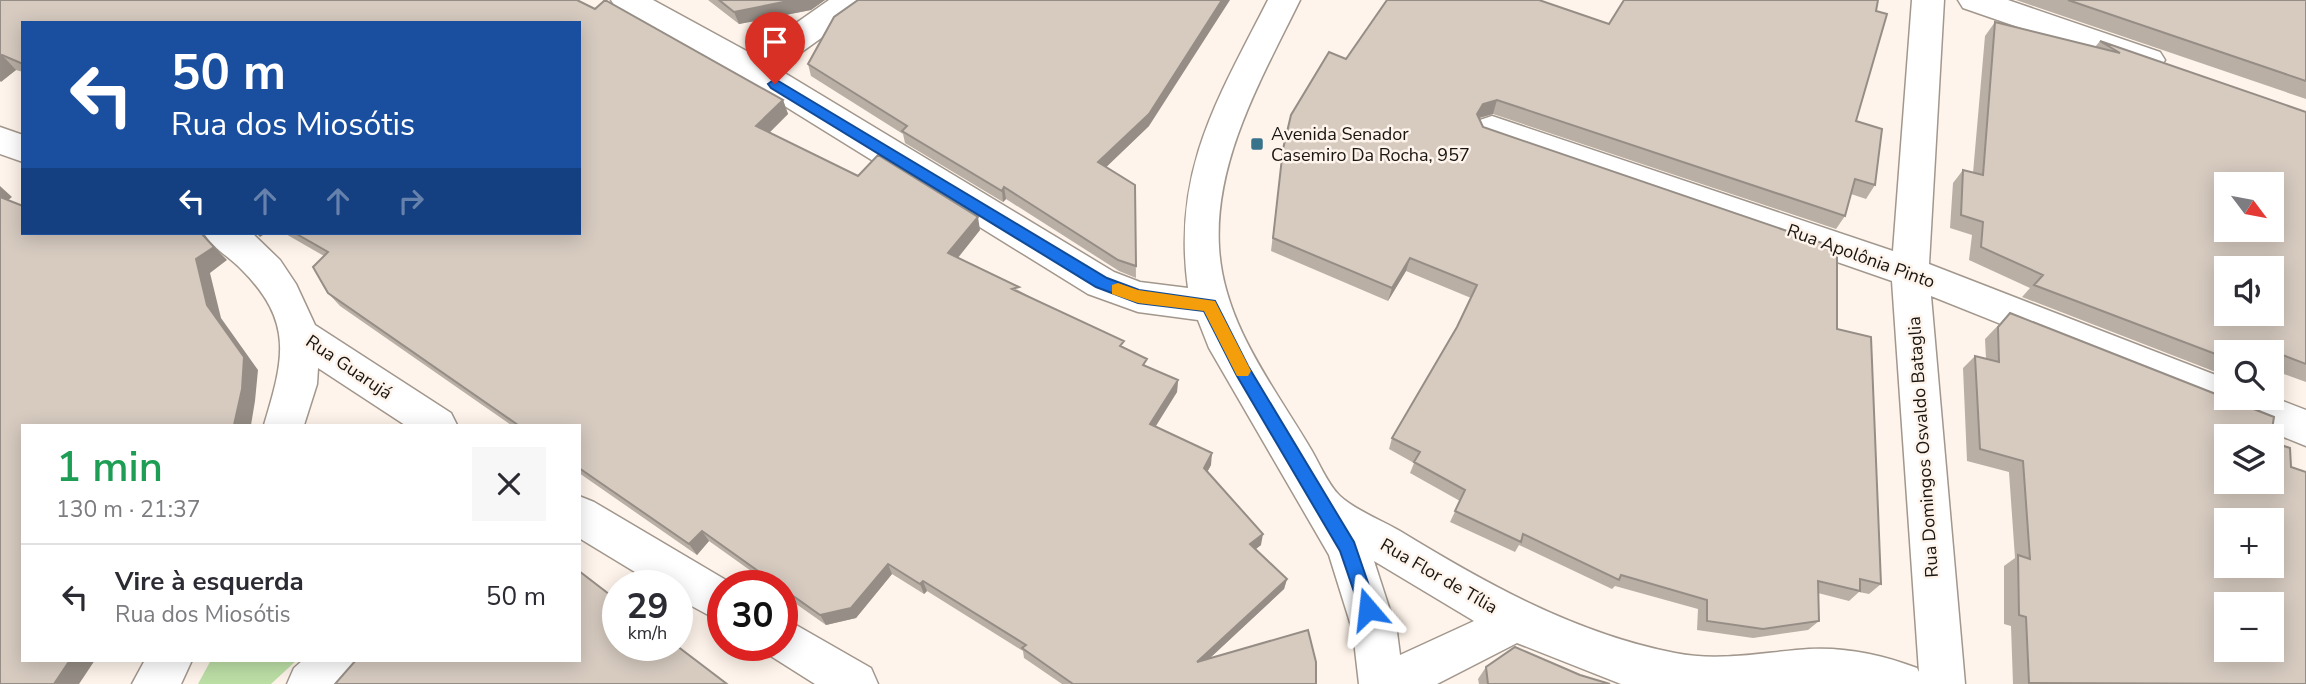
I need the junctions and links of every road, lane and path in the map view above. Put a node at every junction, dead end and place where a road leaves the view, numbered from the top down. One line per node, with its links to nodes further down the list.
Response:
1 (627, 0): 7 (street)
2 (852, 0): 7 (street)
3 (1284, 0): 13 (street)
4 (1928, 0): 12 (street, Rua Domingos Osvaldo Bataglia)
5 (1974, 0): 6 (street)
6 (2175, 69)
7 (753, 70): 13 (street)
8 (1492, 129): 12 (street, Rua Apolônia Pinto)
9 (0, 140): 10 (street)
10 (21, 148)
11 (226, 235): 14 (street, Rua Guarujá)
12 (1910, 272): 15 (street, Rua Apolônia Pinto); 33 (street, Rua Domingos Osvaldo Bataglia)
13 (1209, 306): 20 (street)
14 (301, 336): 17 (street); 18 (street, Rua Guarujá)
15 (2214, 392)
16 (2260, 410): 19 (street, Rua Apolônia Pinto)
17 (284, 424)
18 (435, 424)
19 (2306, 428)
20 (1327, 509): 23 (street, Rua Flor de Tília); 30 (street)
21 (581, 516): 22 (street)
22 (707, 592)
23 (1516, 620): 31 (street, Rua Flor de Tília); 32 (street, Rua Flor de Tília)
24 (798, 648): 29 (street)
25 (169, 662): 27 (street)
26 (332, 662): 28 (street)
27 (155, 684)
28 (310, 684)
29 (855, 684)
30 (1382, 684)
31 (1388, 684)
32 (1901, 684)
33 (1942, 684)

